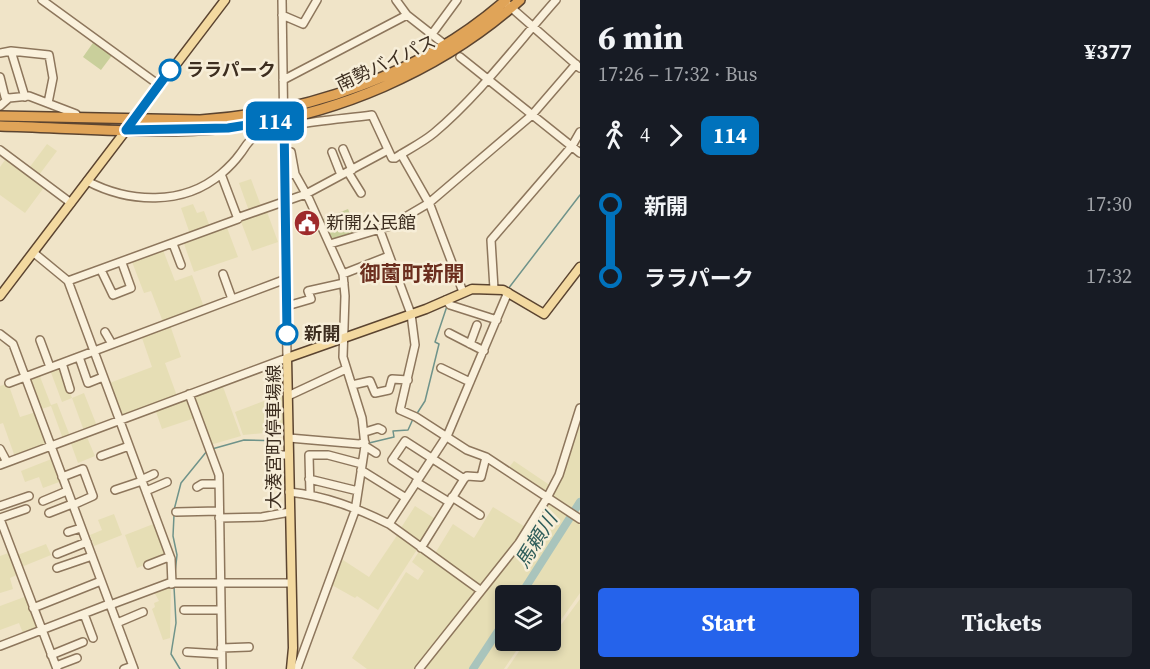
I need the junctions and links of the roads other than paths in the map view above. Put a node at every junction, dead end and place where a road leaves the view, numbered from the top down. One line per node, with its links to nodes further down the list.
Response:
1 (42, 0): 22 (street)
2 (225, 0): 22 (main road)
3 (282, 0): 10 (street)
4 (317, 0): 10 (street)
5 (396, 0): 11 (street)
6 (457, 0): 13 (street)
7 (519, 0): 9 (highway, 南勢バイパス)
8 (556, 0): 12 (street)
9 (506, 2): 12 (street); 14 (highway, 南勢バイパス); 32 (highway, 南勢バイパス)
10 (282, 15): 21 (street)
11 (407, 15): 13 (street); 21 (street)
12 (532, 27): 18 (street); 20 (street)
13 (432, 34): 14 (street)
14 (444, 44): 27 (highway, 南勢バイパス)
15 (11, 51): 16 (street); 24 (street); 25 (street)
16 (0, 53)
17 (460, 57): 20 (street)
18 (578, 66): 29 (street)
19 (0, 77): 23 (street)
20 (489, 79): 29 (street); 43 (street)
21 (283, 80): 27 (street)
22 (159, 85): 31 (main road)
23 (5, 97): 24 (street); 26 (street)
24 (25, 97): 25 (street)
25 (48, 103): 28 (street)
26 (0, 106)
27 (284, 109): 31 (highway, 南勢バイパス); 32 (street)
28 (76, 114)
29 (532, 115): 36 (street); 53 (street)
30 (0, 116): 31 (highway, 南勢バイパス)
31 (133, 120): 34 (main road)
32 (284, 123): 34 (highway, 南勢バイパス); 39 (street); 40 (street); 45 (street)
33 (0, 126): 34 (highway, 南勢バイパス)
34 (126, 130): 48 (main road)
35 (580, 132): 36 (street)
36 (572, 146): 42 (street); 69 (street)
37 (343, 149): 44 (street)
38 (0, 150): 52 (street)
39 (388, 150): 43 (street); 44 (street)
40 (285, 152): 46 (street); 47 (street)
41 (332, 152): 44 (street)
42 (580, 153)
43 (401, 154): 53 (street)
44 (347, 172): 49 (street); 50 (street)
45 (221, 174): 48 (street); 54 (street)
46 (295, 174): 47 (street); 50 (street)
47 (286, 175): 51 (street)
48 (87, 182): 52 (main road)
49 (361, 193)
50 (306, 194): 51 (street); 57 (street)
51 (285, 200): 54 (street); 66 (street)
52 (71, 203): 58 (main road)
53 (429, 204): 55 (street); 70 (street)
54 (237, 218): 56 (street)
55 (379, 228): 57 (street); 59 (street)
56 (173, 244): 60 (street); 61 (street)
57 (330, 244): 65 (street)
58 (34, 253): 67 (street); 72 (main road)
59 (389, 256): 65 (street); 76 (street)
60 (122, 263): 63 (street); 63 (street)
61 (181, 265)
62 (580, 267): 71 (main road, 大湊宮町停車場線)
63 (101, 270): 67 (street)
64 (223, 274): 73 (street)
65 (343, 274): 68 (street)
66 (286, 279): 73 (street); 75 (street)
67 (68, 281): 86 (street)
68 (344, 283): 75 (street); 82 (street)
69 (494, 289): 70 (main road, 大湊宮町停車場線); 71 (main road, 大湊宮町停車場線)
70 (462, 292): 74 (main road, 大湊宮町停車場線)
71 (508, 292): 77 (street)
72 (0, 296)
73 (232, 299): 84 (street)
74 (446, 300): 76 (main road, 大湊宮町停車場線); 77 (street)
75 (287, 306): 89 (street)
76 (411, 314): 82 (main road, 大湊宮町停車場線); 96 (street)
77 (497, 320): 87 (street)
78 (477, 325): 85 (street)
79 (105, 332): 84 (street)
80 (449, 333): 85 (street)
81 (0, 334): 95 (street)
82 (343, 337): 89 (main road, 大湊宮町停車場線); 93 (street)
83 (40, 340): 91 (street)
84 (112, 344): 86 (street)
85 (470, 344): 87 (street)
86 (93, 351): 88 (street); 94 (street)
87 (484, 351): 97 (street)
88 (79, 357): 90 (street); 94 (street)
89 (288, 358): 101 (street); 102 (main road, 大湊宮町停車場線)
90 (62, 363): 91 (street); 100 (street)
91 (50, 368): 95 (street)
92 (441, 368): 97 (street)
93 (346, 369): 99 (street); 102 (street)
94 (103, 377): 104 (street)
95 (25, 378): 98 (street); 110 (street)
96 (408, 380): 99 (street); 107 (street)
97 (470, 382): 107 (street)
98 (9, 383)
99 (352, 385): 106 (street)
100 (70, 389)
101 (189, 394): 104 (street); 128 (street)
102 (288, 396): 108 (main road, 大湊宮町停車場線)
103 (580, 408): 138 (street)
104 (120, 420): 110 (street); 111 (street)
105 (382, 430): 106 (street)
106 (364, 432): 109 (street)
107 (446, 436): 117 (street); 118 (street)
108 (289, 438): 109 (street); 115 (main road, 大湊宮町停車場線)
109 (365, 444): 113 (street); 120 (street)
110 (51, 446): 119 (street); 122 (street)
111 (129, 446): 116 (street); 125 (street)
112 (0, 449): 119 (street)
113 (376, 453)
114 (273, 455): 115 (street)
115 (289, 455): 134 (main road, 大湊宮町停車場線)
116 (101, 456)
117 (486, 457): 124 (street); 138 (street)
118 (432, 458): 124 (street); 126 (street); 126 (street)
119 (3, 463)
120 (362, 467): 123 (street); 133 (street); 137 (street)
121 (154, 474): 125 (street)
122 (62, 477): 130 (street); 141 (street)
123 (309, 479): 133 (street); 135 (street)
124 (464, 479): 139 (street)
125 (142, 480): 131 (street); 132 (street)
126 (418, 480): 137 (street); 139 (street)
127 (167, 482): 132 (street)
128 (219, 484): 129 (street); 148 (street)
129 (197, 487)
130 (67, 490): 140 (street); 141 (street)
131 (115, 490)
132 (146, 491): 160 (street)
133 (358, 491): 143 (street)
134 (289, 492): 135 (street); 146 (main road, 大湊宮町停車場線)
135 (310, 494): 143 (street)
136 (29, 496): 142 (street)
137 (406, 498): 152 (street)
138 (547, 498): 150 (street); 167 (street)
139 (450, 500): 149 (street); 157 (street)
140 (43, 501)
141 (72, 505): 147 (street); 153 (street)
142 (0, 506)
143 (356, 507): 152 (street); 189 (street)
144 (26, 509): 151 (street)
145 (176, 512): 148 (street)
146 (290, 512): 148 (street); 164 (main road, 大湊宮町停車場線)
147 (49, 513)
148 (219, 515): 166 (street)
149 (480, 515)
150 (575, 516)
151 (0, 519): 155 (street)
152 (389, 524): 157 (street)
153 (81, 528): 154 (street); 156 (street)
154 (68, 532)
155 (4, 540): 169 (street)
156 (87, 543): 158 (street); 159 (street)
157 (421, 548): 167 (street)
158 (57, 554)
159 (92, 556): 162 (street); 163 (street)
160 (171, 559): 161 (street); 165 (street)
161 (148, 566)
162 (57, 568)
163 (101, 581): 168 (street); 169 (street)
164 (291, 583): 166 (street); 188 (main road, 大湊宮町停車場線)
165 (174, 584): 166 (street); 168 (street)
166 (220, 584): 171 (street)
167 (480, 591): 190 (street)
168 (110, 604): 173 (street); 174 (street)
169 (33, 608): 175 (street)
170 (184, 610): 171 (street)
171 (221, 610): 180 (street)
172 (143, 612): 174 (street)
173 (84, 614): 175 (street); 176 (street)
174 (117, 623): 184 (street)
175 (41, 630): 178 (street); 182 (street)
176 (93, 638)
177 (83, 642): 182 (street)
178 (0, 645)
179 (249, 646): 180 (street)
180 (221, 651): 181 (street); 187 (street)
181 (187, 652)
182 (51, 655): 185 (street)
183 (77, 658): 185 (street)
184 (133, 667): 186 (street)
185 (56, 668)
186 (124, 669)
187 (222, 669)
188 (291, 669)
189 (297, 669)
190 (419, 669)

